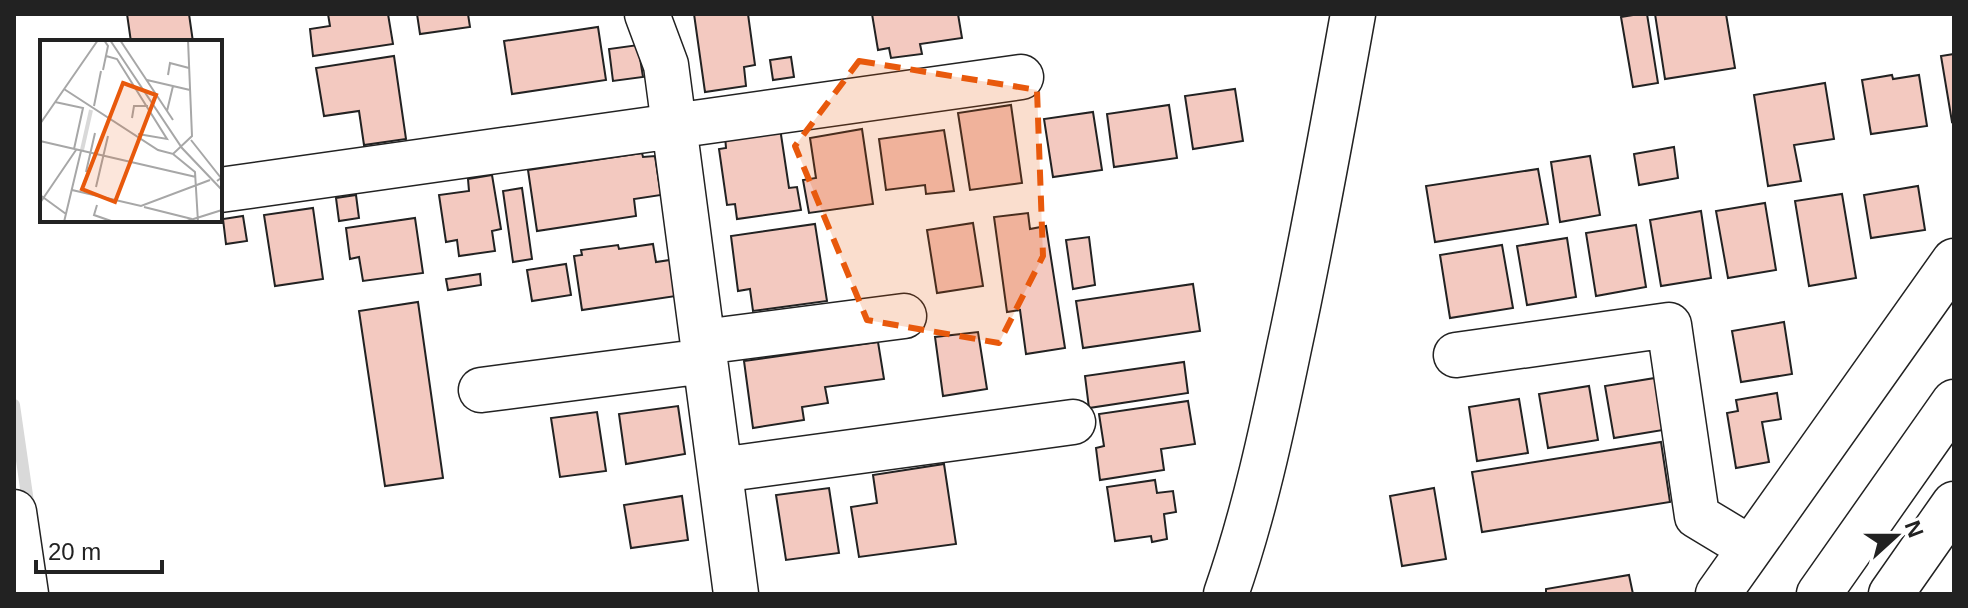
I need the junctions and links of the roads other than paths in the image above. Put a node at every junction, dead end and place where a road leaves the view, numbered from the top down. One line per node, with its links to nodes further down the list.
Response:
1 (647, 14): 4 (main road)
2 (1353, 14): 17 (main road)
3 (1021, 77): 4 (main road)
4 (675, 127): 5 (main road); 8 (main road)
5 (222, 190)
6 (1954, 261): 16 (main road)
7 (904, 316): 8 (main road)
8 (704, 352): 10 (main road); 13 (main road)
9 (1456, 355): 16 (main road)
10 (481, 390)
11 (1954, 402): 21 (main road)
12 (1073, 422): 13 (main road)
13 (720, 470): 19 (main road)
14 (1954, 504): 22 (main road)
15 (14, 512): 18 (main road)
16 (1750, 548): 20 (main road)
17 (1240, 585)
18 (26, 594)
19 (736, 594)
20 (1718, 594)
21 (1819, 594)
22 (1891, 594)

